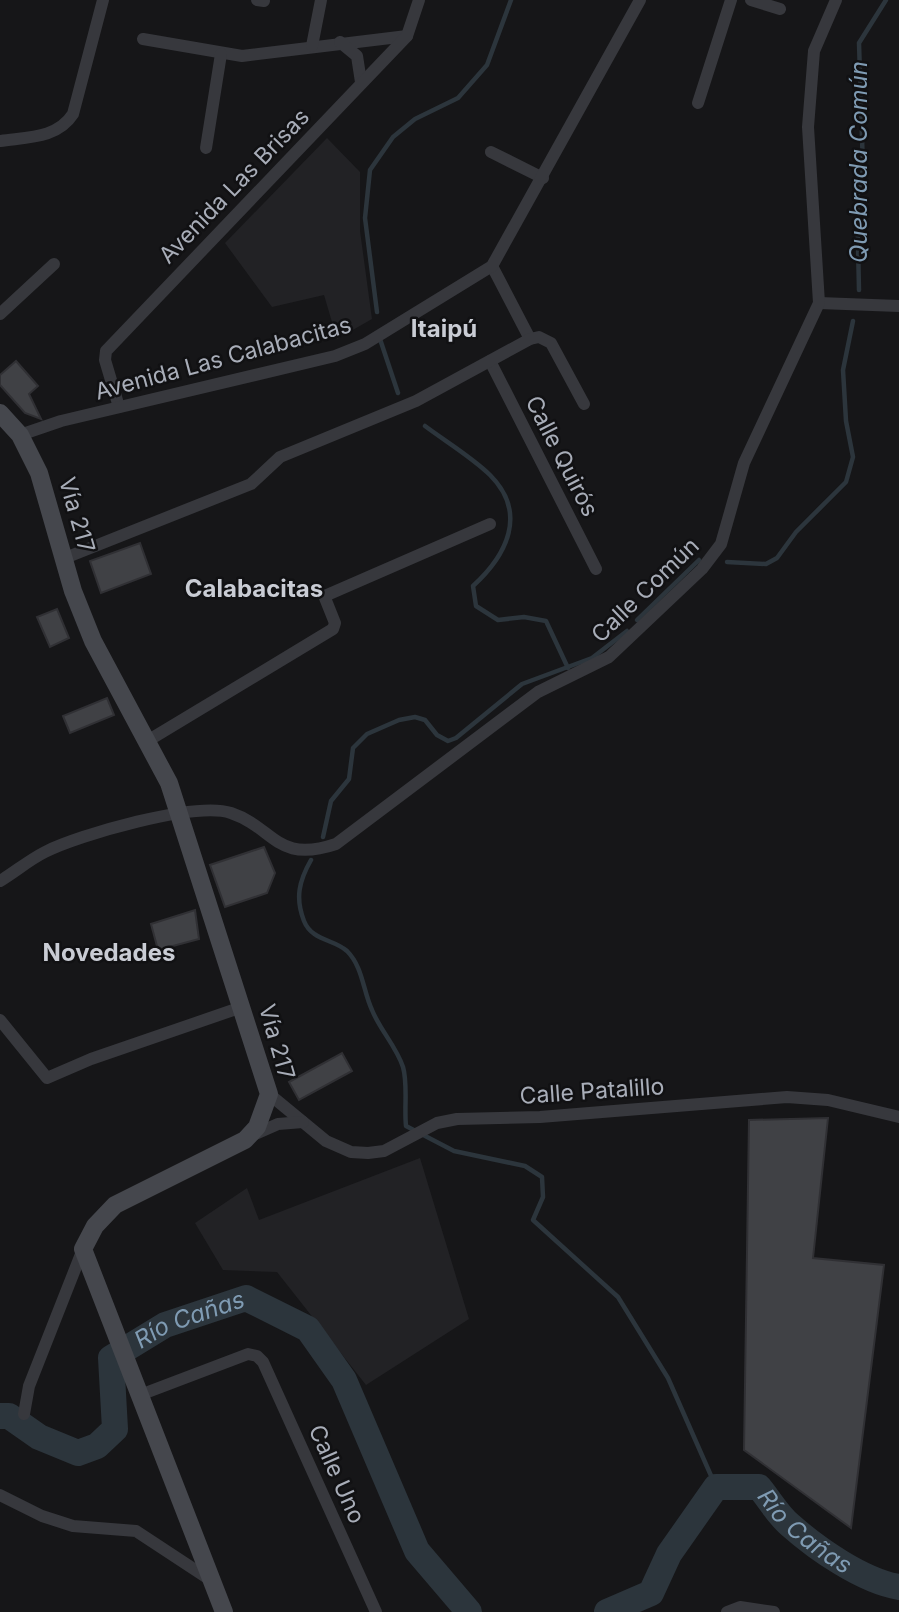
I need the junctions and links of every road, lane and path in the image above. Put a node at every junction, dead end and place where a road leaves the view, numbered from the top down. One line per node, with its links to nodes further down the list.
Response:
1 (103, 0): 16 (street)
2 (321, 0): 12 (street)
3 (419, 0): 9 (street, Avenida Las Brisas)
4 (640, 0): 19 (street, Avenida Las Calabacitas)
5 (731, 0): 15 (street)
6 (751, 0): 8 (street)
7 (836, 0): 22 (street, Calle Común)
8 (780, 9)
9 (407, 36): 11 (street); 14 (street, Avenida Las Brisas)
10 (143, 39): 13 (street)
11 (340, 42): 12 (street); 14 (street)
12 (312, 46): 13 (street)
13 (221, 54): 17 (street)
14 (361, 82): 28 (street, Avenida Las Brisas)
15 (698, 103)
16 (0, 141)
17 (206, 148)
18 (491, 152): 19 (street)
19 (543, 178): 21 (street, Avenida Las Calabacitas)
20 (54, 264): 24 (street)
21 (492, 266): 25 (street); 28 (street, Avenida Las Calabacitas)
22 (819, 303): 23 (street); 35 (street, Calle Común)
23 (899, 306)
24 (0, 314)
25 (530, 339): 26 (street); 27 (street)
26 (490, 361): 32 (street); 33 (street, Calle Quirós)
27 (584, 404)
28 (119, 407): 30 (street, Avenida Las Calabacitas)
29 (0, 413): 30 (main road, Vía 217)
30 (20, 435): 32 (main road, Vía 217)
31 (490, 524): 34 (street)
32 (65, 558): 34 (main road, Vía 217)
33 (596, 569)
34 (149, 740): 35 (main road, Vía 217)
35 (181, 813): 36 (street, Calle Común); 37 (main road, Vía 217)
36 (0, 881)
37 (242, 1007): 38 (street); 39 (main road, Vía 217)
38 (0, 1020)
39 (269, 1094): 41 (street, Calle Patalillo); 42 (main road, Vía 217)
40 (899, 1117): 41 (street, Calle Patalillo)
41 (303, 1122): 42 (street)
42 (246, 1140): 43 (main road)
43 (83, 1249): 44 (main road); 45 (street)
44 (140, 1395): 47 (main road); 49 (street, Calle Uno)
45 (24, 1414)
46 (0, 1495): 47 (street)
47 (212, 1581): 48 (main road)
48 (224, 1612)
49 (376, 1612)
50 (727, 1612): 51 (street)
51 (774, 1612)

